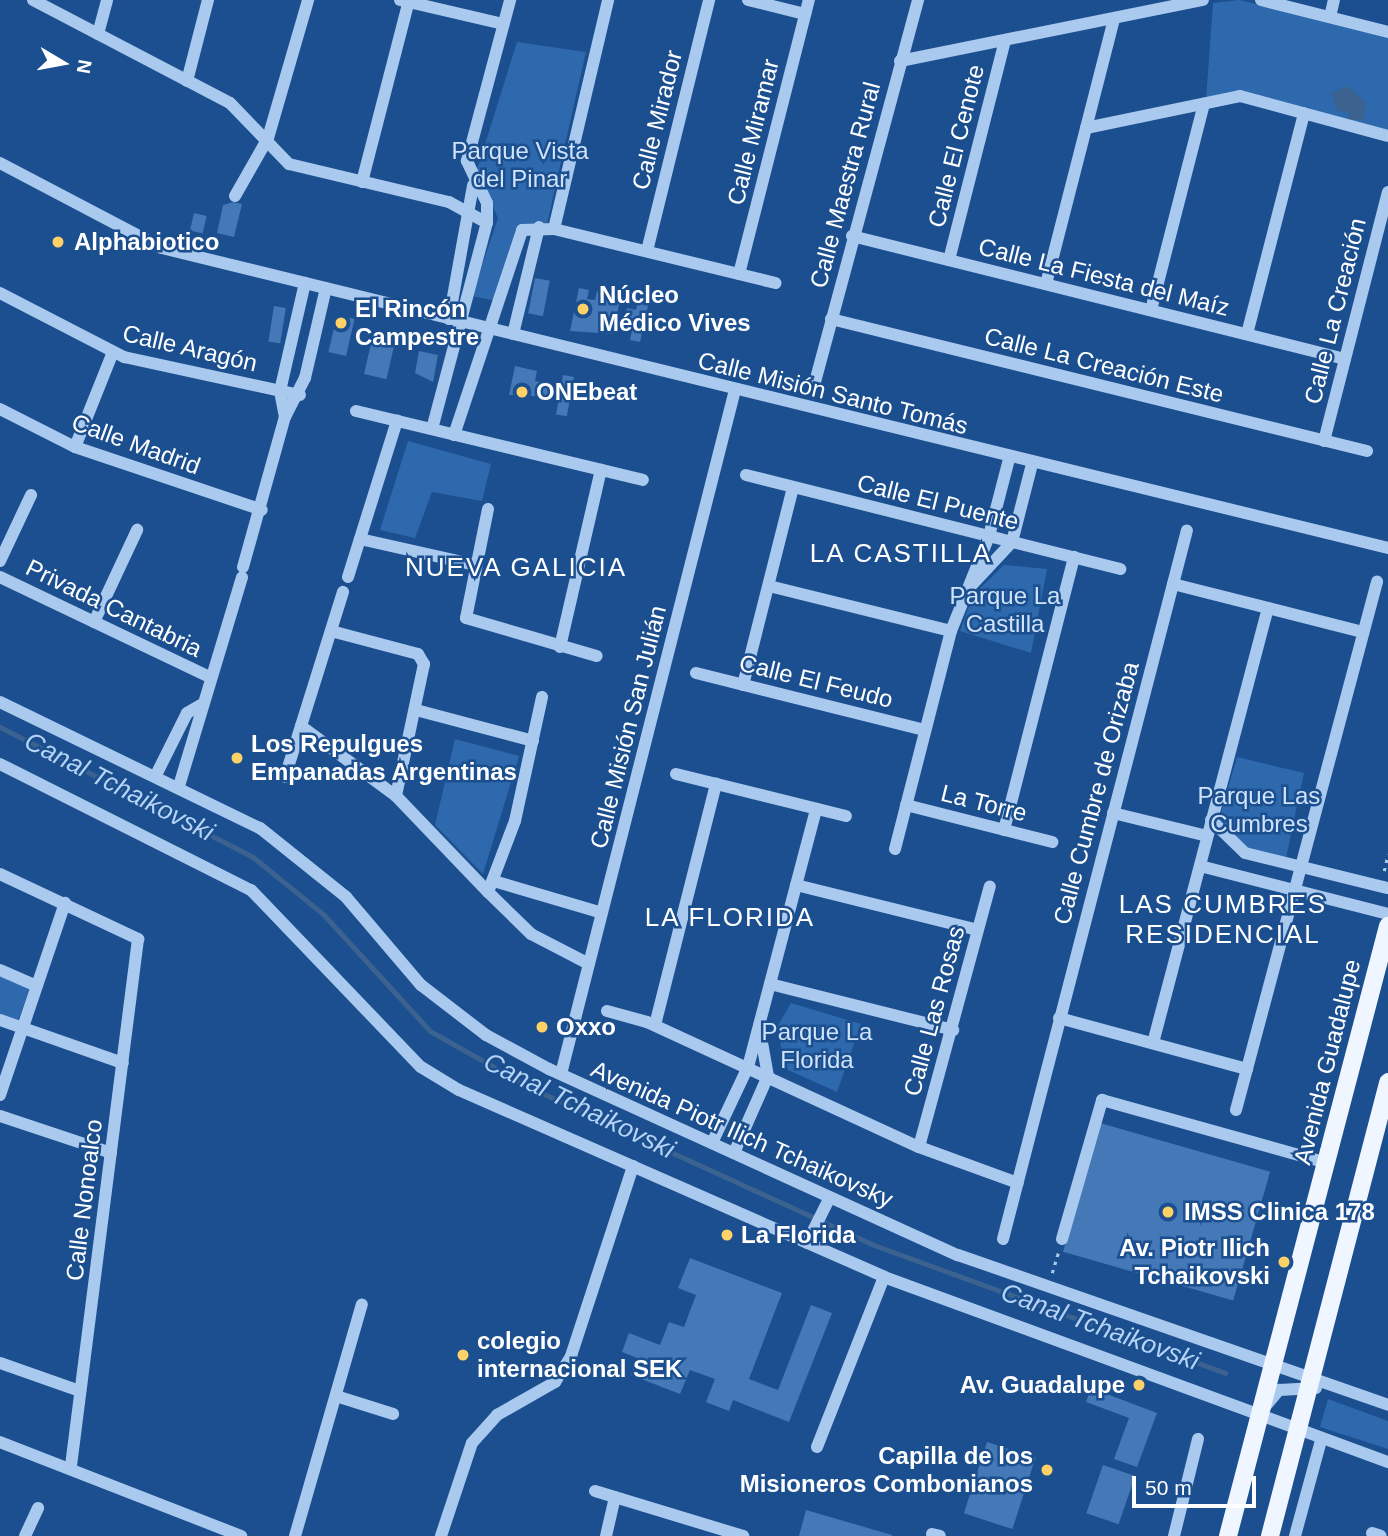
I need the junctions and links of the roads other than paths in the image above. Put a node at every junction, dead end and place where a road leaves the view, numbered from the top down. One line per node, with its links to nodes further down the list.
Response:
1 (33, 0): 20 (street)
2 (107, 0): 20 (street)
3 (208, 0): 23 (street)
4 (308, 0): 28 (street)
5 (510, 0): 18 (street)
6 (608, 0): 37 (street)
7 (709, 0): 39 (street, Calle Mirador)
8 (748, 0): 15 (street)
9 (809, 0): 15 (street, Calle Miramar)
10 (918, 0): 22 (street, Calle Maestra Rural)
11 (1202, 0): 17 (street)
12 (1261, 0): 16 (street)
13 (1334, 0): 16 (street)
14 (406, 1): 18 (street); 30 (street)
15 (805, 14): 41 (street, Calle Miramar)
16 (1329, 17): 19 (street)
17 (1114, 19): 21 (street); 26 (street)
18 (503, 24): 31 (street)
19 (1388, 32)
20 (98, 34): 23 (street)
21 (1005, 41): 22 (street); 40 (street, Calle El Cenote)
22 (900, 61): 38 (street, Calle Maestra Rural)
23 (187, 81): 28 (street)
24 (1204, 104): 25 (street); 26 (street); 47 (street)
25 (1304, 113): 27 (street); 53 (street)
26 (1086, 128): 44 (street)
27 (1388, 136)
28 (268, 138): 30 (street); 33 (street)
29 (0, 163): 42 (street, Calle Misión Santo Tomás)
30 (362, 182): 34 (street)
31 (473, 185): 34 (street); 35 (street)
32 (1388, 192): 55 (street, Calle La Creación)
33 (234, 196)
34 (470, 209): 35 (street); 48 (street)
35 (487, 223): 50 (street)
36 (540, 227): 37 (street); 51 (street); 52 (street)
37 (554, 229): 39 (street)
38 (852, 236): 40 (street, Calle La Fiesta del Maíz); 49 (street, Calle Maestra Rural)
39 (647, 251): 41 (street)
40 (949, 260): 44 (street, Calle La Fiesta del Maíz)
41 (739, 274): 43 (street)
42 (305, 283): 45 (street, Calle Misión Santo Tomás); 58 (street)
43 (775, 283)
44 (1046, 284): 47 (street, Calle La Fiesta del Maíz)
45 (326, 288): 48 (street, Calle Misión Santo Tomás); 59 (street)
46 (0, 293): 54 (street, Calle Aragón)
47 (1151, 310): 53 (street, Calle La Fiesta del Maíz)
48 (449, 319): 50 (street, Calle Misión Santo Tomás)
49 (831, 319): 56 (street, Calle Maestra Rural); 66 (street, Calle La Creación Este)
50 (463, 322): 51 (street, Calle Misión Santo Tomás); 64 (street)
51 (490, 329): 52 (street, Calle Misión Santo Tomás); 65 (street)
52 (513, 334): 57 (street, Calle Misión Santo Tomás)
53 (1247, 334): 55 (street, Calle La Fiesta del Maíz)
54 (113, 352): 58 (street, Calle Aragón); 67 (street)
55 (1345, 359): 66 (street, Calle La Creación)
56 (815, 382)
57 (735, 390): 69 (street, Calle Misión Santo Tomás); 139 (street, Calle Misión San Julián)
58 (280, 391): 59 (street, Calle Aragón); 62 (street)
59 (300, 395): 62 (street)
60 (0, 409): 67 (street, Calle Madrid)
61 (356, 411): 63 (street)
62 (285, 417): 77 (street)
63 (397, 421): 64 (street); 81 (street)
64 (432, 429): 65 (street)
65 (454, 435): 71 (street)
66 (1324, 441): 68 (street, Calle La Creación Este)
67 (75, 447): 77 (street, Calle Madrid)
68 (1367, 451)
69 (1009, 459): 70 (street, Calle Misión Santo Tomás); 80 (street)
70 (1032, 464): 82 (street); 83 (street, Calle Misión Santo Tomás)
71 (601, 470): 73 (street); 100 (street)
72 (746, 475): 74 (street, Calle El Puente)
73 (643, 480)
74 (793, 487): 80 (street, Calle El Puente); 92 (street)
75 (31, 495): 85 (street)
76 (488, 509): 86 (street)
77 (262, 510): 103 (street)
78 (137, 530): 96 (street)
79 (1187, 530): 91 (street, Calle Cumbre de Orizaba)
80 (989, 536): 82 (street, Calle El Puente); 93 (street)
81 (360, 539): 86 (street); 89 (street)
82 (1012, 541): 84 (street, Calle El Puente); 93 (street)
83 (1388, 548)
84 (1074, 557): 87 (street, Calle El Puente); 124 (street)
85 (0, 562)
86 (475, 565): 100 (street)
87 (1120, 569)
88 (0, 577): 96 (street, Privada Cantabria)
89 (348, 577)
90 (1377, 582): 99 (street)
91 (1173, 584): 95 (street); 121 (street, Calle Cumbre de Orizaba)
92 (769, 586): 98 (street); 104 (street)
93 (966, 590): 98 (street)
94 (343, 592): 97 (street)
95 (1268, 608): 99 (street); 123 (street)
96 (94, 622): 103 (street, Privada Cantabria)
97 (331, 631): 108 (street); 109 (street)
98 (951, 631): 110 (street)
99 (1363, 632): 130 (street)
100 (560, 647): 101 (street)
101 (597, 656)
102 (696, 673): 104 (street, Calle El Feudo)
103 (210, 677): 107 (street)
104 (744, 685): 110 (street, Calle El Feudo)
105 (542, 697): 111 (street)
106 (0, 702): 114 (street, Avenida Piotr Ilich Tchaikovsky)
107 (201, 705): 114 (street); 117 (street)
108 (416, 710): 111 (street); 118 (street)
109 (301, 726): 115 (street); 118 (street)
110 (925, 730): 119 (street)
111 (533, 741): 135 (street)
112 (0, 764): 169 (street)
113 (676, 774): 116 (street)
114 (156, 775): 117 (street, Avenida Piotr Ilich Tchaikovsky)
115 (285, 777)
116 (716, 784): 120 (street); 150 (street)
117 (179, 786): 158 (street, Avenida Piotr Ilich Tchaikovsky)
118 (397, 796): 135 (street)
119 (906, 805): 124 (street, La Torre); 127 (street)
120 (816, 809): 122 (street); 133 (street)
121 (1113, 813): 125 (street); 148 (street, Calle Cumbre de Orizaba)
122 (846, 817)
123 (1212, 820): 125 (street); 128 (street)
124 (1004, 830): 126 (street, La Torre)
125 (1207, 836): 129 (street)
126 (1052, 842)
127 (895, 849)
128 (1245, 853): 130 (street); 132 (street)
129 (1200, 866): 132 (street); 154 (street)
130 (1301, 867): 136 (street); 137 (street)
131 (0, 874): 138 (street)
132 (1239, 875): 136 (street)
133 (796, 885): 142 (street); 145 (street)
134 (990, 886): 142 (street, Calle Las Rosas)
135 (493, 887): 139 (street); 143 (street)
136 (1295, 888): 140 (street); 157 (street)
137 (1388, 888)
138 (65, 903): 146 (street); 155 (street, Calle Nonoalco)
139 (602, 913): 143 (street, Calle Misión San Julián)
140 (1388, 914)
141 (1388, 926): 168 (main road, Avenida Guadalupe)
142 (978, 930): 153 (street, Calle Las Rosas)
143 (589, 964): 158 (street, Calle Misión San Julián)
144 (0, 970): 146 (street)
145 (770, 984): 151 (street); 153 (street)
146 (37, 986): 152 (street)
147 (607, 1012): 150 (street)
148 (1059, 1018): 154 (street); 170 (street, Calle Cumbre de Orizaba)
149 (0, 1020): 152 (street)
150 (654, 1025): 156 (street)
151 (759, 1026): 156 (street); 159 (street)
152 (22, 1028): 155 (street); 161 (street)
153 (953, 1030): 165 (street, Calle Las Rosas)
154 (1153, 1043): 157 (street)
155 (123, 1063): 166 (street, Calle Nonoalco)
156 (748, 1067): 159 (street); 164 (street)
157 (1247, 1069): 162 (street)
158 (561, 1074): 164 (street, Avenida Piotr Ilich Tchaikovsky)
159 (768, 1076): 165 (street); 167 (street)
160 (1388, 1082): 179 (main road)
161 (0, 1095)
162 (1236, 1110)
163 (0, 1116): 166 (street)
164 (712, 1143): 167 (street, Avenida Piotr Ilich Tchaikovsky)
165 (919, 1147): 170 (street)
166 (111, 1153): 180 (street, Calle Nonoalco)
167 (734, 1153): 171 (street, Avenida Piotr Ilich Tchaikovsky)
168 (1327, 1163): 173 (street); 178 (main road, Avenida Guadalupe)
169 (633, 1166): 174 (street); 198 (street)
170 (1018, 1183): 172 (street, Calle Cumbre de Orizaba)
171 (830, 1197): 174 (street); 178 (street, Avenida Piotr Ilich Tchaikovsky)
172 (1003, 1239)
173 (1062, 1239)
174 (807, 1243): 175 (street)
175 (884, 1277): 184 (street); 189 (street)
176 (362, 1304): 181 (street)
177 (0, 1363): 180 (street)
178 (1275, 1366): 179 (street, Avenida Piotr Ilich Tchaikovsky); 184 (main road, Avenida Guadalupe)
179 (1309, 1382): 182 (street, Avenida Piotr Ilich Tchaikovsky); 184 (street); 185 (main road)
180 (80, 1391): 191 (street, Calle Nonoalco)
181 (336, 1396): 183 (street); 197 (street)
182 (1388, 1405)
183 (393, 1414)
184 (1261, 1414): 185 (street); 202 (main road, Avenida Guadalupe)
185 (1297, 1430): 187 (street); 203 (main road)
186 (1198, 1438): 201 (street)
187 (1321, 1440): 190 (street); 204 (street)
188 (0, 1442): 191 (street)
189 (817, 1447)
190 (1388, 1462)
191 (71, 1466): 196 (street)
192 (595, 1491): 193 (street)
193 (615, 1497): 199 (street); 200 (street)
194 (38, 1508): 195 (street)
195 (30, 1535)
196 (242, 1536)
197 (295, 1536)
198 (441, 1536)
199 (606, 1536)
200 (743, 1536)
201 (1174, 1536)
202 (1228, 1536)
203 (1270, 1536)
204 (1295, 1536)

